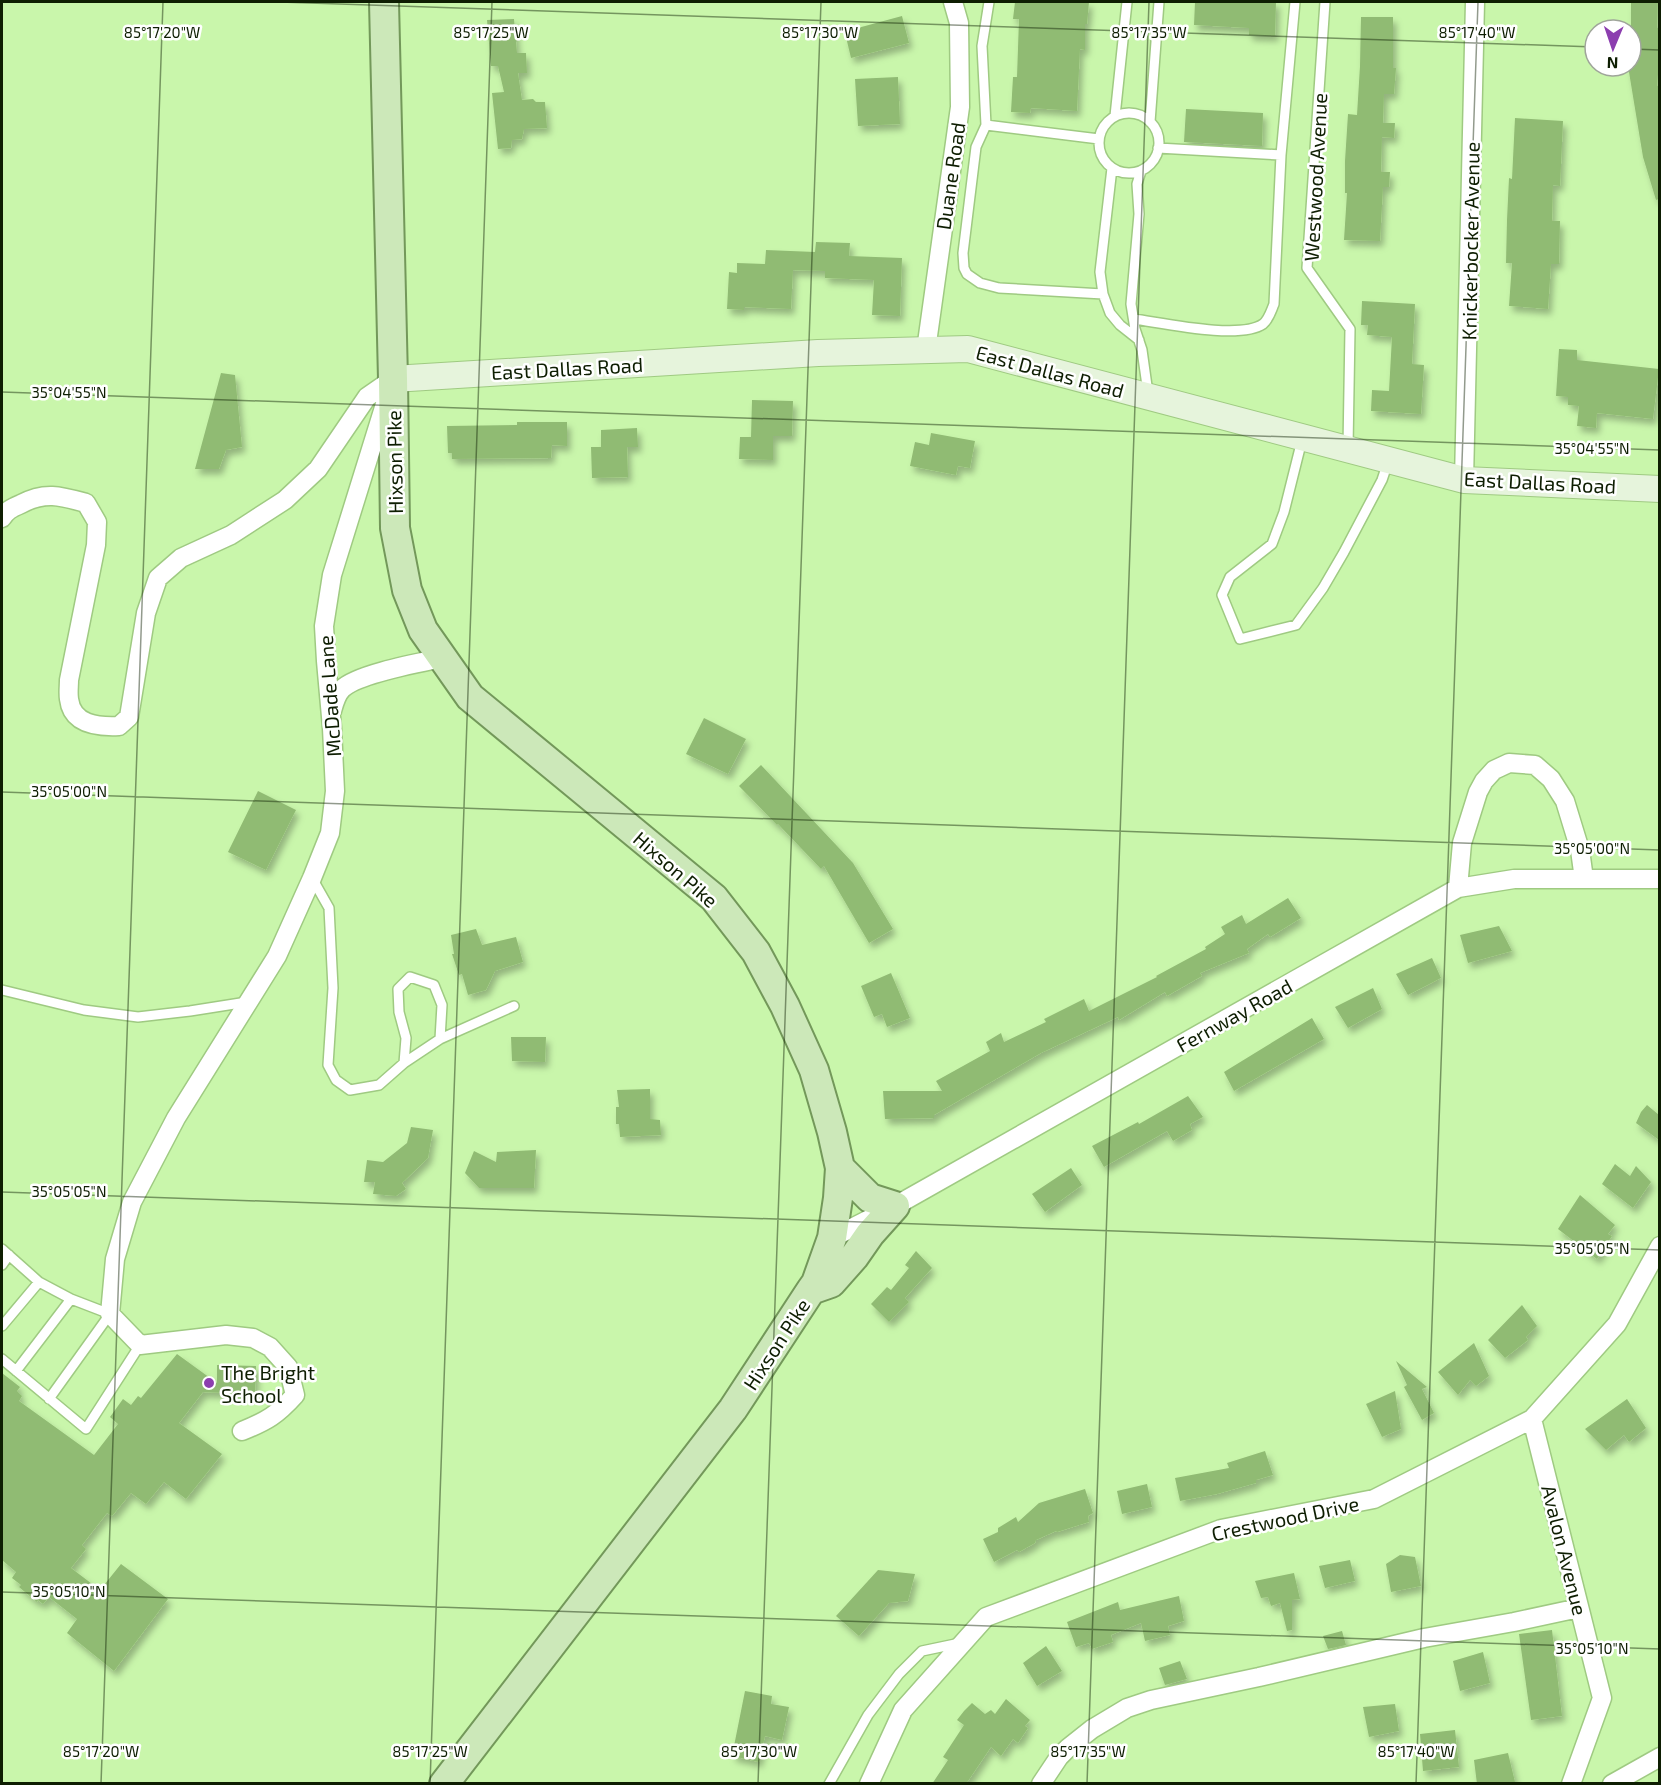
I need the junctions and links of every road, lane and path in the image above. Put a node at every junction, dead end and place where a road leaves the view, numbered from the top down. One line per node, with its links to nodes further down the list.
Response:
1 (384, 2): 21 (main road, Hixson Pike)
2 (953, 2): 20 (street, Duane Road)
3 (989, 2): 11 (lane)
4 (1127, 2): 9 (lane)
5 (1159, 2): 10 (lane)
6 (1295, 2): 14 (lane)
7 (1325, 2): 24 (lane, Westwood Avenue)
8 (1475, 2): 26 (street, Knickerbocker Avenue)
9 (1115, 116): 10 (lane); 12 (lane)
10 (1150, 122): 13 (lane)
11 (986, 125): 12 (lane); 17 (lane)
12 (1099, 139): 15 (lane)
13 (1158, 148): 14 (lane); 16 (lane)
14 (1281, 155): 18 (lane)
15 (1112, 168): 16 (lane); 17 (lane)
16 (1141, 171): 18 (lane)
17 (1103, 294): 19 (lane)
18 (1134, 319): 19 (lane)
19 (1139, 340): 22 (lane)
20 (926, 350): 21 (street, East Dallas Road); 22 (street, East Dallas Road)
21 (393, 379): 28 (street); 29 (main road, Hixson Pike); 30 (street, McDade Lane)
22 (1148, 396): 23 (street, East Dallas Road)
23 (1303, 437): 24 (street, East Dallas Road); 25 (lane)
24 (1348, 449): 25 (street, East Dallas Road)
25 (1389, 460): 26 (street, East Dallas Road)
26 (1464, 480): 27 (street, East Dallas Road)
27 (1659, 489)
28 (2, 518)
29 (442, 658): 30 (street); 40 (main road, Hixson Pike)
30 (331, 714): 31 (street, McDade Lane)
31 (312, 878): 36 (street, McDade Lane); 39 (lane)
32 (1584, 879): 33 (street, Fernway Road); 34 (street, Fernway Road); 34 (street)
33 (1659, 879)
34 (1458, 888): 41 (street, Fernway Road)
35 (2, 990): 36 (lane)
36 (247, 1002): 49 (street, McDade Lane)
37 (514, 1006): 38 (lane)
38 (440, 1039): 39 (lane); 39 (lane)
39 (404, 1063)
40 (840, 1168): 41 (main road); 42 (main road, Hixson Pike)
41 (895, 1206): 42 (street, Fernway Road); 47 (main road)
42 (832, 1238): 47 (main road, Hixson Pike)
43 (1659, 1246): 55 (street, Crestwood Drive)
44 (5, 1252): 45 (lane); 46 (lane)
45 (2, 1265)
46 (39, 1282): 48 (lane); 50 (lane)
47 (811, 1290): 60 (main road, Hixson Pike)
48 (71, 1299): 49 (lane); 53 (lane)
49 (110, 1314): 51 (street); 54 (lane)
50 (2, 1326)
51 (140, 1345): 54 (lane); 56 (street)
52 (2, 1359): 53 (lane)
53 (16, 1371): 54 (lane)
54 (49, 1399)
55 (1532, 1419): 57 (street, Avalon Avenue); 58 (street, Crestwood Drive)
56 (242, 1431)
57 (1579, 1608): 63 (street); 64 (street, Avalon Avenue)
58 (964, 1642): 61 (lane); 62 (street, Crestwood Drive)
59 (1659, 1757): 65 (street)
60 (444, 1784)
61 (829, 1784)
62 (869, 1784)
63 (1041, 1784)
64 (1571, 1784)
65 (1612, 1784)

